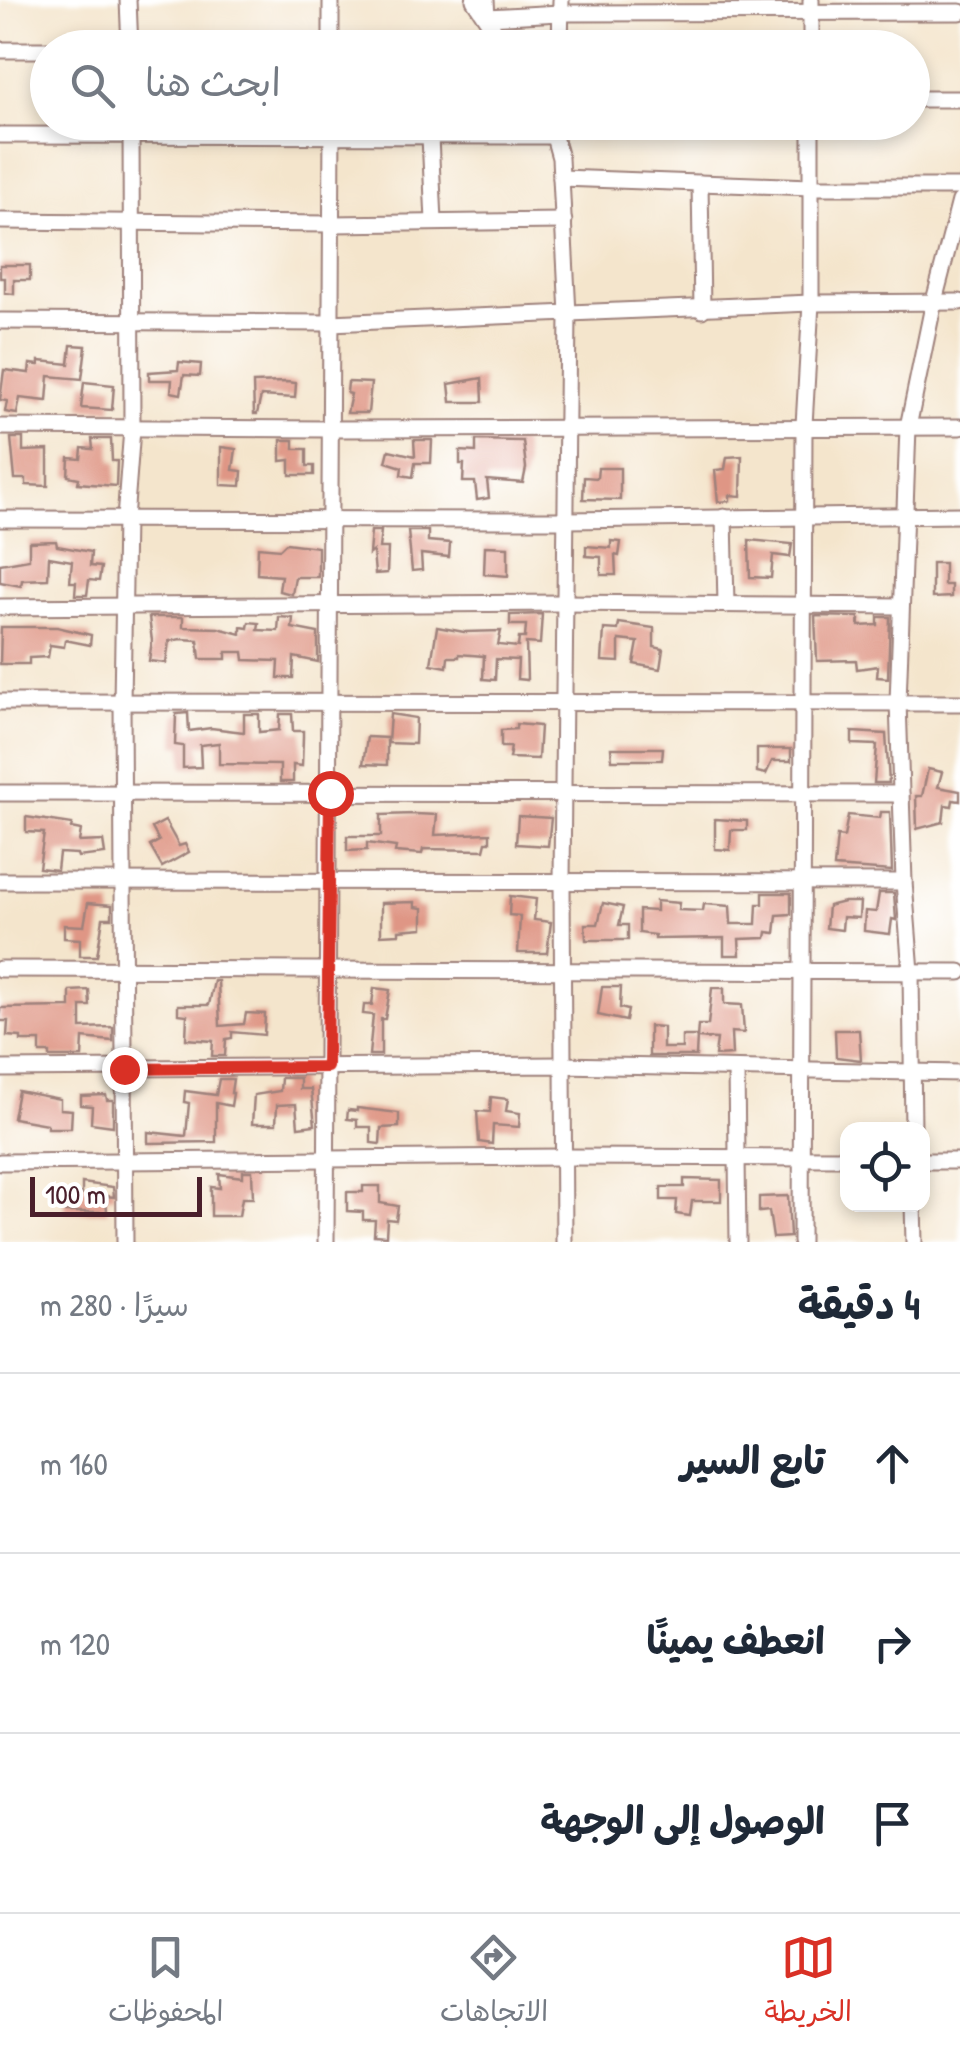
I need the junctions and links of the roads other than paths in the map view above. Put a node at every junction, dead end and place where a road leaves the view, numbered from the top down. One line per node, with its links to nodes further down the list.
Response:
1 (128, 0): 9 (street)
2 (332, 0): 10 (street)
3 (474, 0): 7 (street)
4 (560, 6): 6 (street); 7 (street)
5 (920, 6): 6 (street); 8 (street)
6 (811, 7)
7 (486, 8)
8 (960, 12)
9 (129, 30)
10 (331, 30)
11 (0, 50): 12 (street)
12 (30, 50)
13 (930, 99): 14 (street)
14 (960, 99)
15 (30, 134): 16 (street)
16 (0, 135)
17 (131, 140): 30 (street)
18 (332, 140): 31 (street)
19 (430, 140): 29 (street)
20 (556, 140): 22 (street)
21 (810, 140): 24 (street)
22 (562, 178): 23 (street); 28 (street)
23 (700, 183): 24 (street); 35 (street)
24 (811, 187): 25 (street); 34 (street)
25 (960, 187)
26 (960, 200): 32 (street)
27 (0, 220): 30 (street)
28 (564, 221): 29 (street); 36 (street)
29 (434, 222): 31 (street)
30 (130, 224): 31 (street); 38 (street)
31 (332, 224): 39 (street)
32 (934, 301): 33 (street); 34 (street); 43 (street)
33 (960, 302)
34 (811, 303): 35 (street); 40 (street)
35 (702, 310): 36 (street)
36 (568, 314): 39 (street); 41 (street)
37 (0, 322): 38 (street)
38 (130, 322): 39 (street); 45 (street)
39 (330, 323): 46 (street)
40 (804, 425): 41 (street); 43 (street); 47 (street)
41 (568, 426): 46 (street); 54 (street)
42 (0, 427): 45 (street)
43 (908, 427): 44 (street); 48 (street)
44 (960, 427)
45 (132, 429): 46 (street); 53 (street)
46 (328, 429): 52 (street)
47 (804, 515): 48 (street); 50 (street); 58 (street)
48 (906, 515): 49 (street); 59 (street)
49 (960, 515)
50 (724, 517): 54 (street); 56 (street)
51 (0, 519): 53 (street)
52 (329, 519): 53 (street); 54 (street); 61 (street)
53 (124, 520): 57 (street)
54 (567, 520): 55 (street)
55 (564, 604): 56 (street); 61 (street); 62 (street)
56 (726, 605): 58 (street)
57 (124, 606): 60 (street); 61 (street); 64 (street)
58 (804, 606): 59 (street); 68 (street)
59 (901, 606): 65 (street)
60 (0, 607)
61 (328, 608): 67 (street)
62 (563, 701): 67 (street); 68 (street); 73 (street)
63 (0, 702): 64 (street)
64 (122, 702): 67 (street); 72 (street)
65 (898, 702): 66 (street); 68 (street); 74 (street)
66 (960, 702)
67 (330, 703): 70 (street)
68 (803, 705): 71 (street)
69 (0, 793): 72 (street)
70 (330, 793): 72 (street); 73 (street); 75 (street)
71 (802, 793): 73 (street); 74 (street); 79 (street)
72 (123, 794): 76 (street)
73 (563, 794): 77 (street)
74 (901, 794): 80 (street)
75 (329, 879): 76 (street); 77 (street); 83 (street)
76 (123, 880): 78 (street); 82 (street)
77 (562, 880): 79 (street); 84 (street)
78 (0, 881)
79 (800, 881): 80 (street); 85 (street)
80 (904, 882): 86 (street)
81 (0, 970): 82 (street)
82 (124, 970): 83 (street); 91 (street)
83 (329, 970): 84 (street); 89 (street)
84 (562, 970): 85 (street); 88 (street)
85 (802, 972): 86 (street); 93 (street)
86 (911, 972): 87 (street); 95 (street)
87 (960, 972)
88 (561, 1065): 89 (street); 92 (street); 99 (street)
89 (327, 1067): 91 (street); 100 (street)
90 (0, 1069): 91 (street)
91 (124, 1069): 102 (street)
92 (736, 1069): 93 (street); 97 (street)
93 (800, 1072): 95 (street); 98 (street)
94 (960, 1073): 95 (street)
95 (912, 1074): 96 (street)
96 (913, 1122)
97 (736, 1156): 98 (street); 99 (street); 110 (street)
98 (800, 1156): 101 (street); 111 (street)
99 (563, 1157): 100 (street); 109 (street)
100 (326, 1158): 102 (street); 108 (street)
101 (840, 1158)
102 (125, 1161): 105 (street); 107 (street)
103 (930, 1161): 104 (street)
104 (960, 1161)
105 (0, 1162)
106 (914, 1212): 112 (street)
107 (126, 1242)
108 (326, 1242)
109 (564, 1242)
110 (738, 1242)
111 (801, 1242)
112 (914, 1242)

